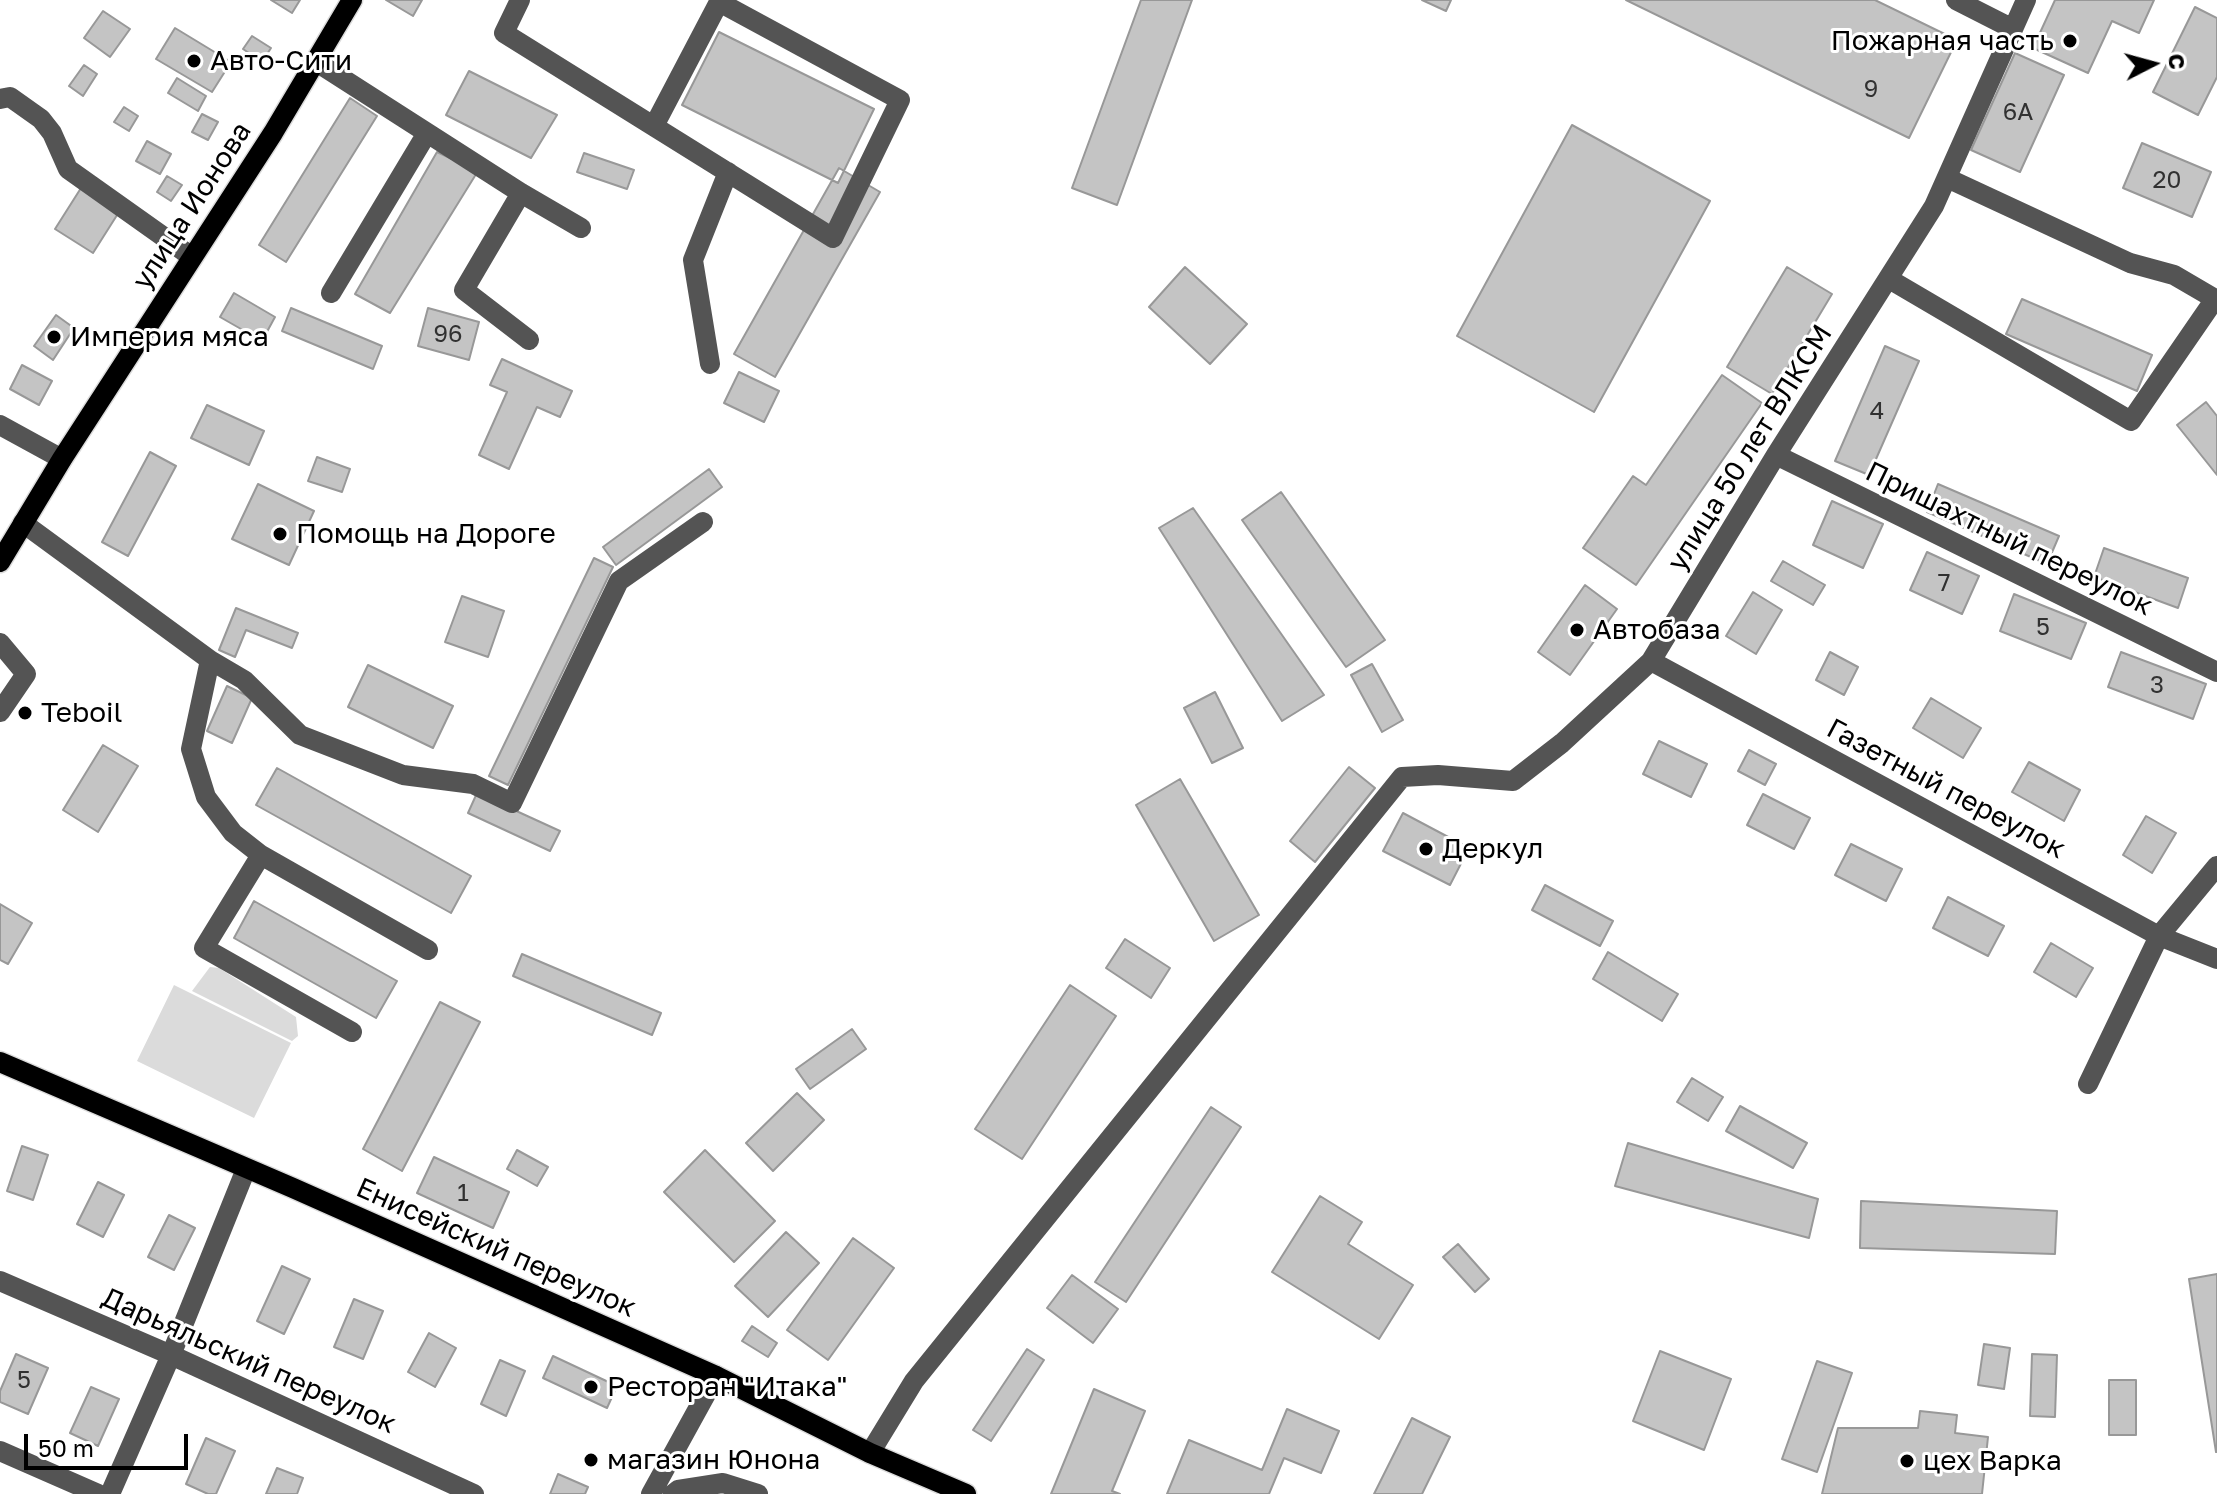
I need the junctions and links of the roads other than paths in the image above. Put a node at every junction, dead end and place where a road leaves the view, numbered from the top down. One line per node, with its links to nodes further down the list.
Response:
1 (352, 0): 6 (main road, улица Ионова)
2 (520, 0): 8 (street)
3 (1956, 0): 5 (street)
4 (2026, 0): 5 (street, улица 50 лет ВЛКСМ)
5 (2013, 29): 11 (street, улица 50 лет ВЛКСМ)
6 (315, 61): 9 (street); 14 (main road, улица Ионова)
7 (0, 99): 14 (street)
8 (654, 126): 10 (street); 10 (street)
9 (427, 133): 12 (street); 16 (street)
10 (728, 172): 19 (street)
11 (1947, 178): 15 (street, улица 50 лет ВЛКСМ); 17 (street)
12 (521, 193): 13 (street); 18 (street)
13 (581, 228)
14 (192, 257): 22 (main road, улица Ионова)
15 (1889, 279): 17 (street); 21 (street, улица 50 лет ВЛКСМ)
16 (331, 293)
17 (2216, 300)
18 (529, 340)
19 (710, 364)
20 (0, 425): 22 (street)
21 (1776, 455): 28 (street, улица 50 лет ВЛКСМ); 29 (street, Пришахтный переулок)
22 (62, 459): 24 (main road, улица Ионова)
23 (703, 522): 27 (street)
24 (23, 523): 25 (main road, улица Ионова); 27 (street)
25 (0, 562)
26 (0, 643): 30 (street)
27 (210, 660): 31 (street)
28 (1651, 661): 33 (street, Газетный переулок); 44 (street, улица 50 лет ВЛКСМ)
29 (2217, 672)
30 (0, 712)
31 (261, 855): 34 (street); 36 (street)
32 (2217, 866): 33 (street)
33 (2159, 936): 35 (street, Газетный переулок); 38 (street)
34 (428, 950)
35 (2217, 959)
36 (352, 1032)
37 (0, 1062): 39 (main road, Енисейский переулок)
38 (2088, 1084)
39 (246, 1169): 41 (street); 42 (main road, Енисейский переулок)
40 (0, 1281): 41 (street, Дарьяльский переулок)
41 (171, 1355): 47 (street); 48 (street, Дарьяльский переулок)
42 (716, 1376): 44 (main road, Енисейский переулок); 49 (street)
43 (0, 1451): 46 (street)
44 (870, 1453): 45 (main road, Енисейский переулок)
45 (962, 1493)
46 (98, 1494)
47 (110, 1494)
48 (474, 1494)
49 (651, 1494)
50 (673, 1494): 51 (street)
51 (758, 1494)

